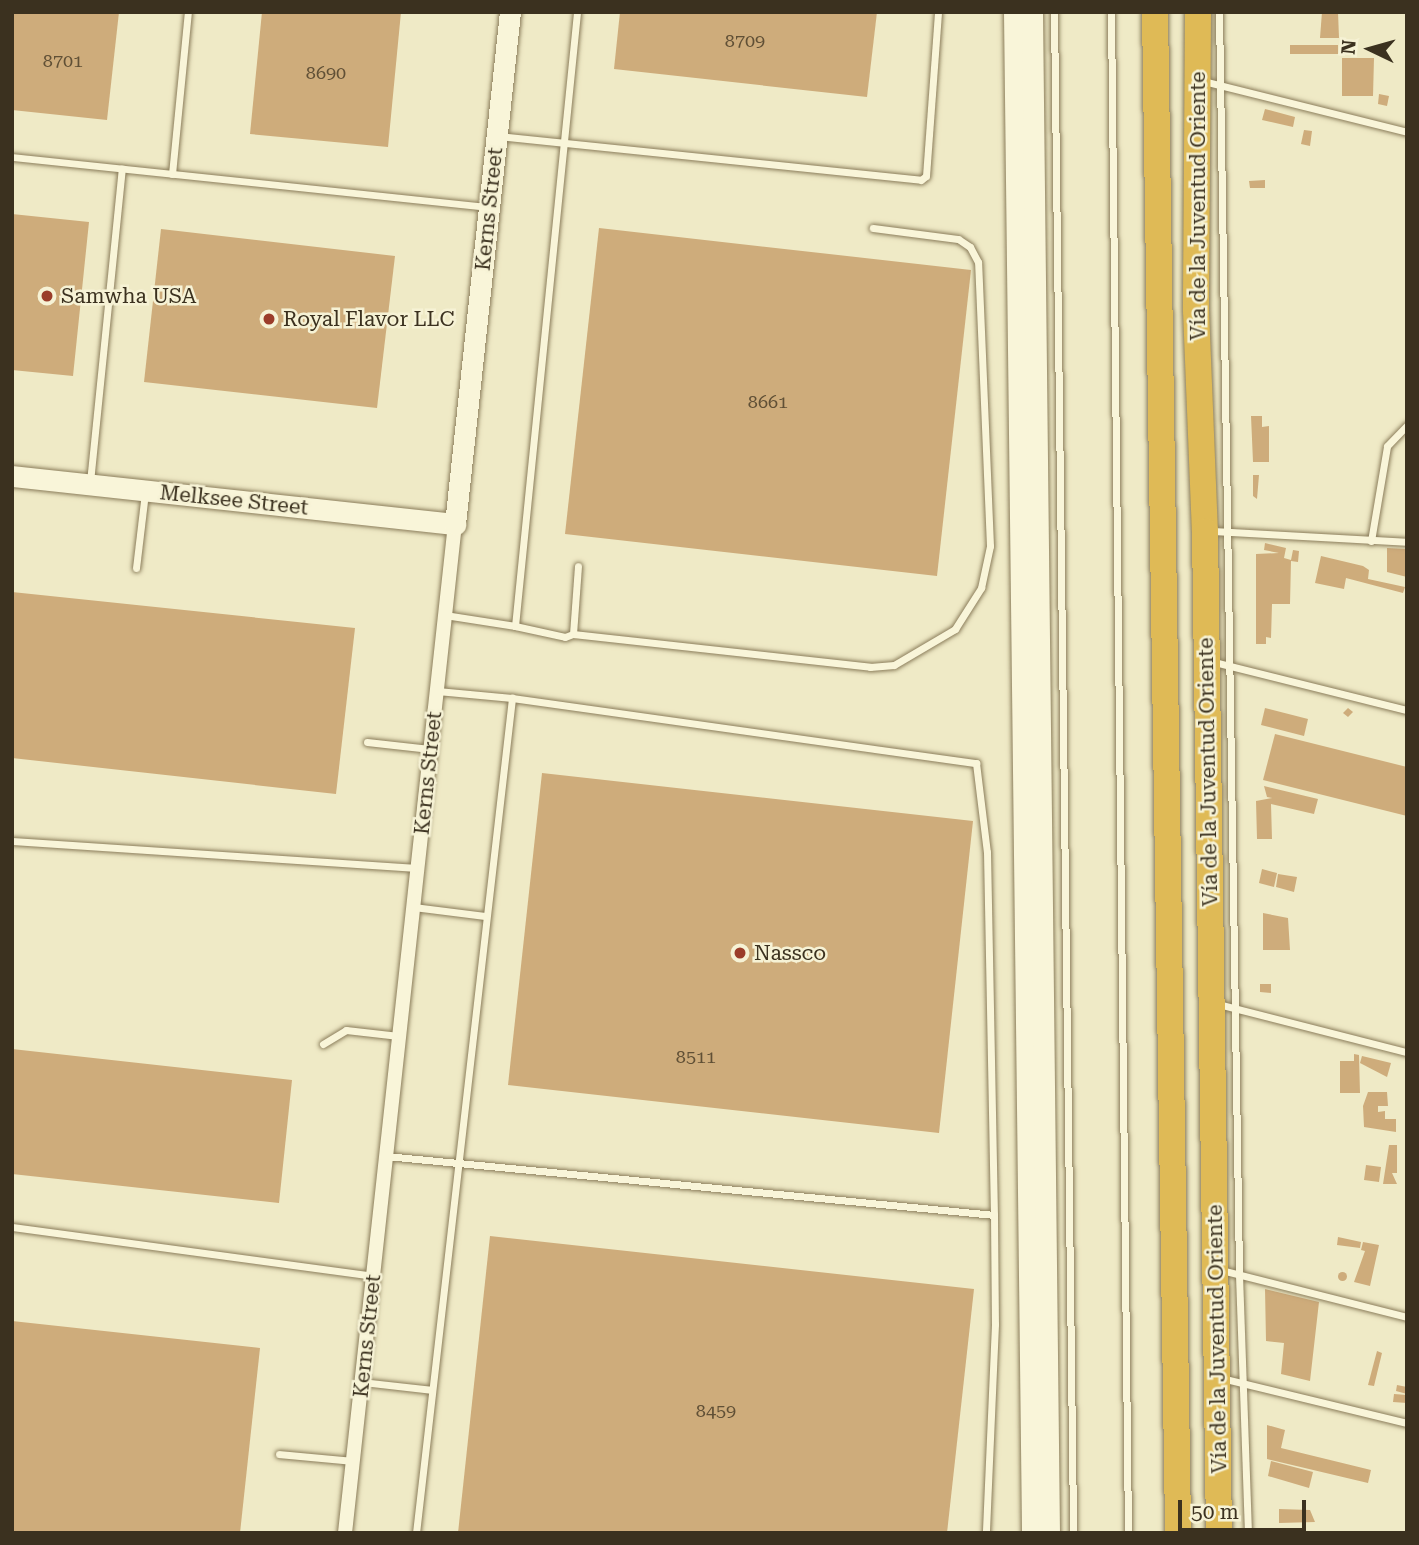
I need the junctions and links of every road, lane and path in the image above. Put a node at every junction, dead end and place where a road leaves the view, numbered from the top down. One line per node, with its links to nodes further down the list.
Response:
1 (188, 12): 20 (lane)
2 (510, 12): 14 (main road, Kerns Street)
3 (577, 12): 15 (lane)
4 (938, 12): 15 (lane)
5 (1014, 12): 68 (main road)
6 (1032, 12): 69 (main road)
7 (1054, 12): 70 (lane)
8 (1111, 12): 71 (lane)
9 (1155, 12): 17 (highway, Vía de la Juventud Oriente)
10 (1198, 12): 12 (highway, Vía de la Juventud Oriente)
11 (1219, 12): 12 (lane)
12 (1209, 83): 13 (lane); 16 (highway, Vía de la Juventud Oriente); 30 (lane)
13 (1407, 132)
14 (497, 136): 15 (lane); 21 (main road, Kerns Street)
15 (565, 143): 36 (lane)
16 (1198, 147): 17 (highway); 23 (highway, Vía de la Juventud Oriente)
17 (1157, 149): 24 (highway, Vía de la Juventud Oriente)
18 (12, 157): 19 (lane)
19 (122, 169): 20 (lane); 27 (lane)
20 (172, 174): 21 (lane)
21 (489, 208): 29 (main road, Kerns Street)
22 (873, 228): 37 (lane)
23 (1196, 310): 24 (highway); 30 (highway, Vía de la Juventud Oriente)
24 (1160, 312): 72 (highway, Vía de la Juventud Oriente)
25 (1407, 425): 31 (lane)
26 (12, 476): 27 (main road, Melksee Street)
27 (90, 484): 28 (main road, Melksee Street)
28 (145, 491): 29 (main road, Melksee Street); 34 (lane)
29 (455, 524): 35 (street, Kerns Street)
30 (1216, 531): 31 (lane); 38 (highway, Vía de la Juventud Oriente)
31 (1371, 541): 32 (lane)
32 (1407, 542)
33 (578, 566): 37 (lane)
34 (136, 568)
35 (445, 615): 36 (lane); 39 (street, Kerns Street)
36 (514, 626): 37 (lane)
37 (573, 634)
38 (1218, 663): 41 (lane); 48 (highway, Vía de la Juventud Oriente)
39 (437, 691): 40 (lane); 43 (street, Kerns Street)
40 (512, 698): 47 (lane); 54 (lane)
41 (1407, 710)
42 (367, 742): 43 (lane)
43 (430, 749): 45 (street, Kerns Street)
44 (12, 841): 45 (lane)
45 (418, 868): 46 (street, Kerns Street)
46 (413, 907): 47 (lane); 49 (street, Kerns Street)
47 (485, 916): 53 (lane)
48 (1223, 1005): 51 (lane); 56 (highway, Vía de la Juventud Oriente)
49 (399, 1036): 50 (lane); 52 (street, Kerns Street)
50 (323, 1044)
51 (1407, 1052)
52 (386, 1156): 53 (lane); 57 (street, Kerns Street)
53 (457, 1164): 54 (lane); 61 (lane)
54 (994, 1215): 67 (lane)
55 (12, 1227): 57 (lane)
56 (1227, 1272): 58 (lane); 59 (highway, Vía de la Juventud Oriente)
57 (373, 1276): 60 (street, Kerns Street)
58 (1406, 1317)
59 (1229, 1380): 62 (lane); 73 (highway, Vía de la Juventud Oriente); 74 (lane)
60 (362, 1382): 61 (lane); 64 (street, Kerns Street)
61 (432, 1390): 66 (lane)
62 (1407, 1423)
63 (279, 1454): 64 (lane)
64 (353, 1461): 65 (street, Kerns Street)
65 (345, 1533)
66 (416, 1533)
67 (986, 1533)
68 (1032, 1533)
69 (1049, 1533)
70 (1073, 1533)
71 (1128, 1533)
72 (1178, 1533)
73 (1219, 1533)
74 (1248, 1533)

